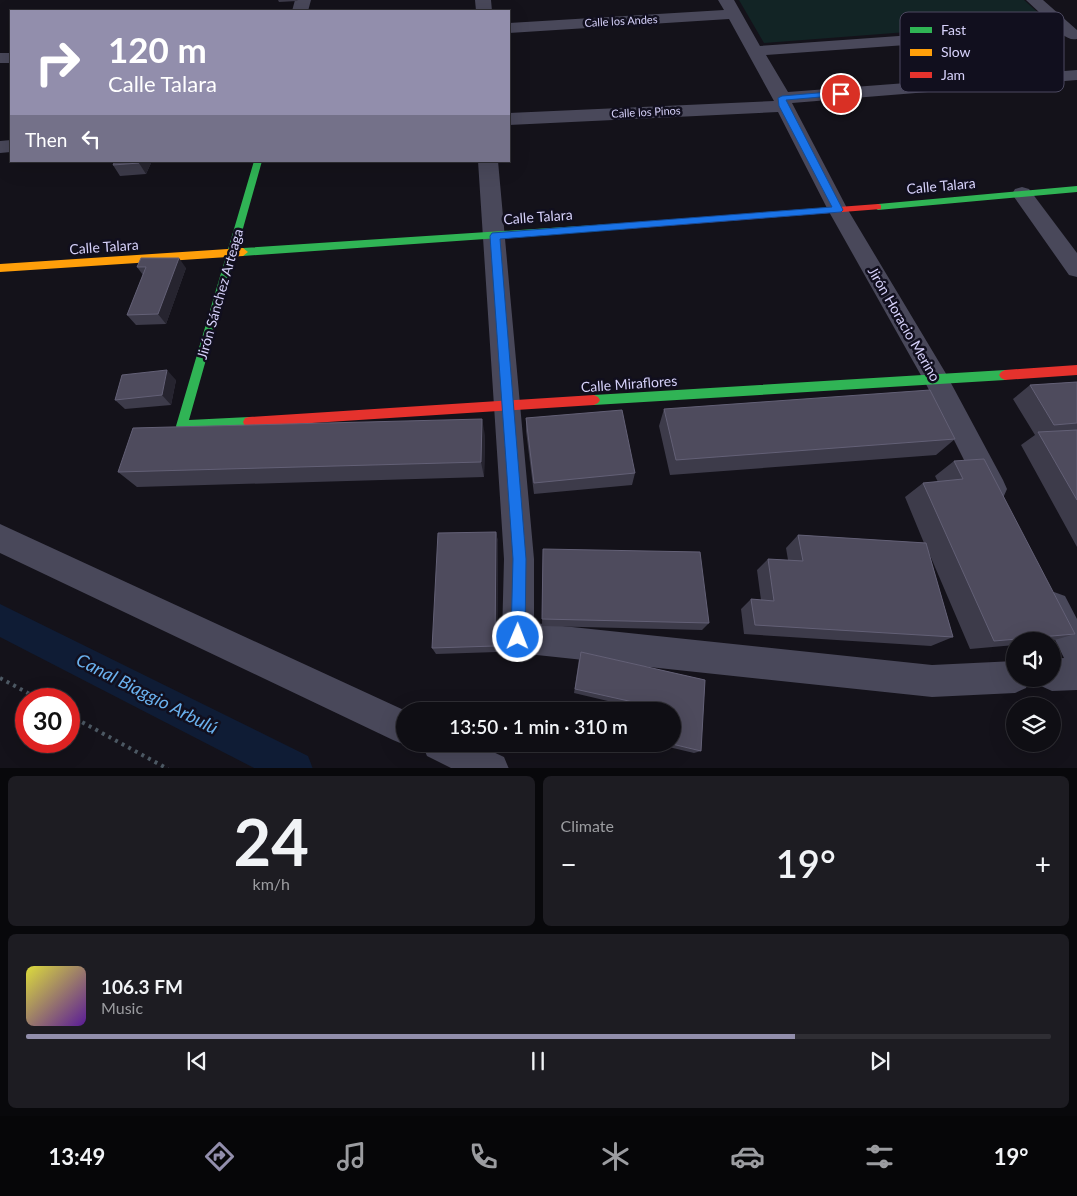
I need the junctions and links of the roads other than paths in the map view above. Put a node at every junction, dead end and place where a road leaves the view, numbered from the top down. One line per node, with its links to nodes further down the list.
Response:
1 (1034, 0): 3 (street)
2 (729, 7): 4 (street, Calle los Andes); 6 (street, Jirón Horacio Merino)
3 (1047, 12)
4 (510, 28)
5 (900, 43): 6 (street)
6 (754, 51): 10 (street, Jirón Horacio Merino)
7 (1077, 75): 8 (street, Calle los Pinos)
8 (1064, 76)
9 (900, 91): 10 (street, Calle los Pinos)
10 (783, 102): 11 (street, Calle los Pinos); 16 (street, Jirón Horacio Merino)
11 (510, 119)
12 (258, 162): 18 (street, Jirón Sánchez Arteaga)
13 (488, 162): 17 (street)
14 (1077, 189): 15 (street, Calle Talara)
15 (1022, 194): 16 (street, Calle Talara); 20 (street)
16 (838, 210): 17 (street, Calle Talara); 22 (street, Jirón Horacio Merino)
17 (495, 236): 18 (street, Calle Talara); 23 (street)
18 (231, 254): 19 (street, Calle Talara); 24 (street, Jirón Sánchez Arteaga)
19 (0, 268)
20 (1077, 269)
21 (1077, 370): 22 (street, Calle Miraflores)
22 (936, 379): 23 (street, Calle Miraflores); 25 (street, Jirón Horacio Merino)
23 (509, 406): 24 (street, Calle Miraflores); 31 (street)
24 (182, 426)
25 (1004, 511)
26 (0, 538): 32 (street)
27 (1045, 590): 28 (street)
28 (1077, 651)
29 (1077, 674): 30 (street)
30 (1061, 675)
31 (1006, 677)
32 (396, 724)
33 (457, 752): 34 (street)
34 (492, 768)

